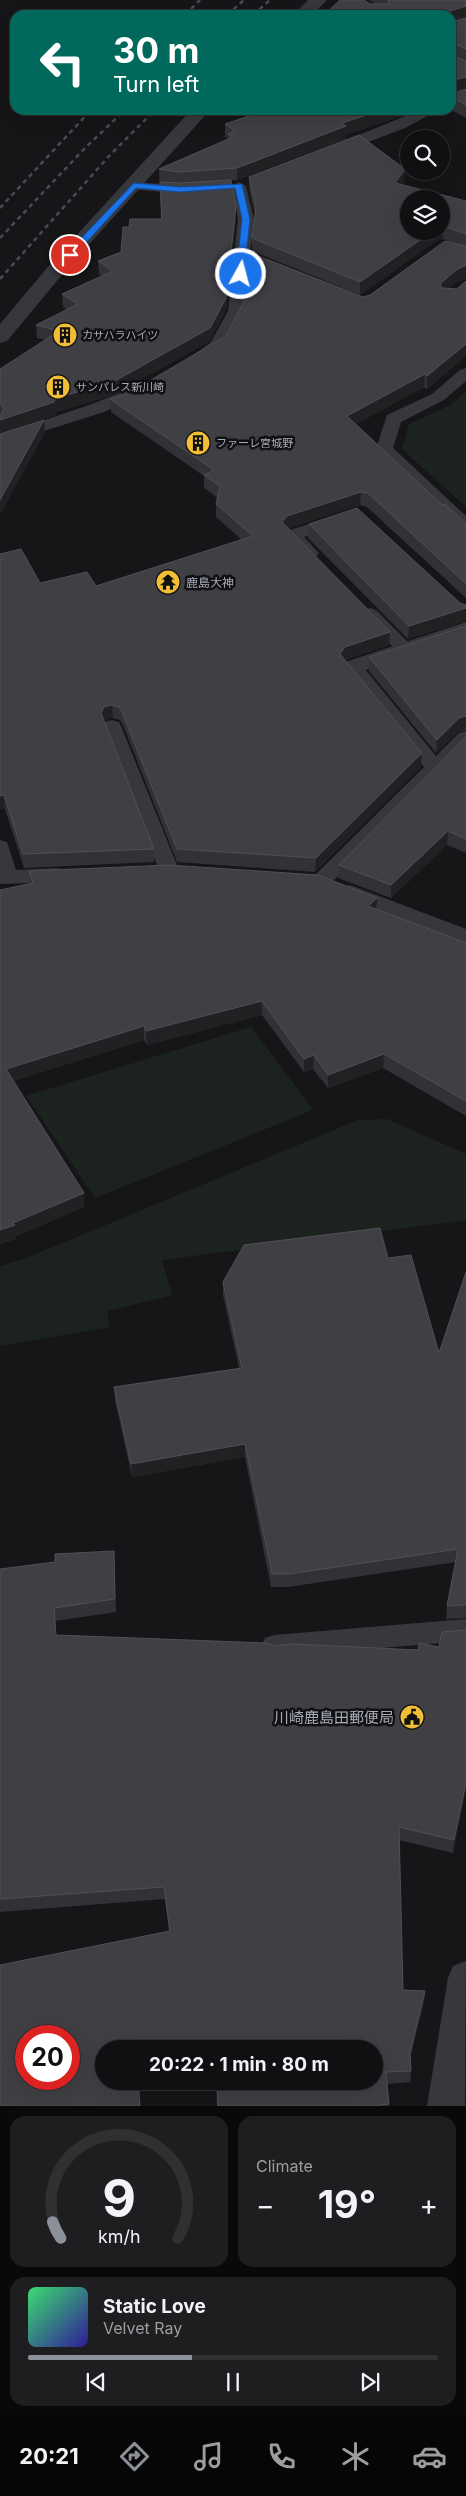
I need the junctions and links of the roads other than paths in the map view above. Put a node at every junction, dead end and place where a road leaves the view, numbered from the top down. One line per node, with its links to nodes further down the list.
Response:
1 (318, 0): 2 (street)
2 (307, 10)
3 (197, 115): 7 (street)
4 (421, 115): 5 (lane)
5 (319, 156)
6 (257, 179): 9 (lane)
7 (134, 186): 8 (lane); 11 (street)
8 (208, 189)
9 (243, 255): 10 (lane); 12 (lane)
10 (261, 263)
11 (0, 337)
12 (183, 367)
13 (466, 373): 17 (lane)
14 (151, 384): 15 (lane)
15 (0, 440)
16 (352, 515): 18 (lane)
17 (466, 525)
18 (323, 566)
19 (357, 601): 21 (lane)
20 (466, 629): 21 (street)
21 (405, 650): 22 (street)
22 (352, 667): 25 (lane)
23 (112, 726): 27 (lane)
24 (466, 738): 25 (lane)
25 (436, 768): 30 (lane)
26 (0, 847): 29 (lane)
27 (169, 870)
28 (74, 874): 29 (lane)
29 (4, 877)
30 (466, 937)
31 (466, 1630): 32 (lane)
32 (274, 1646)
33 (466, 1978): 34 (street)
34 (446, 2106)

